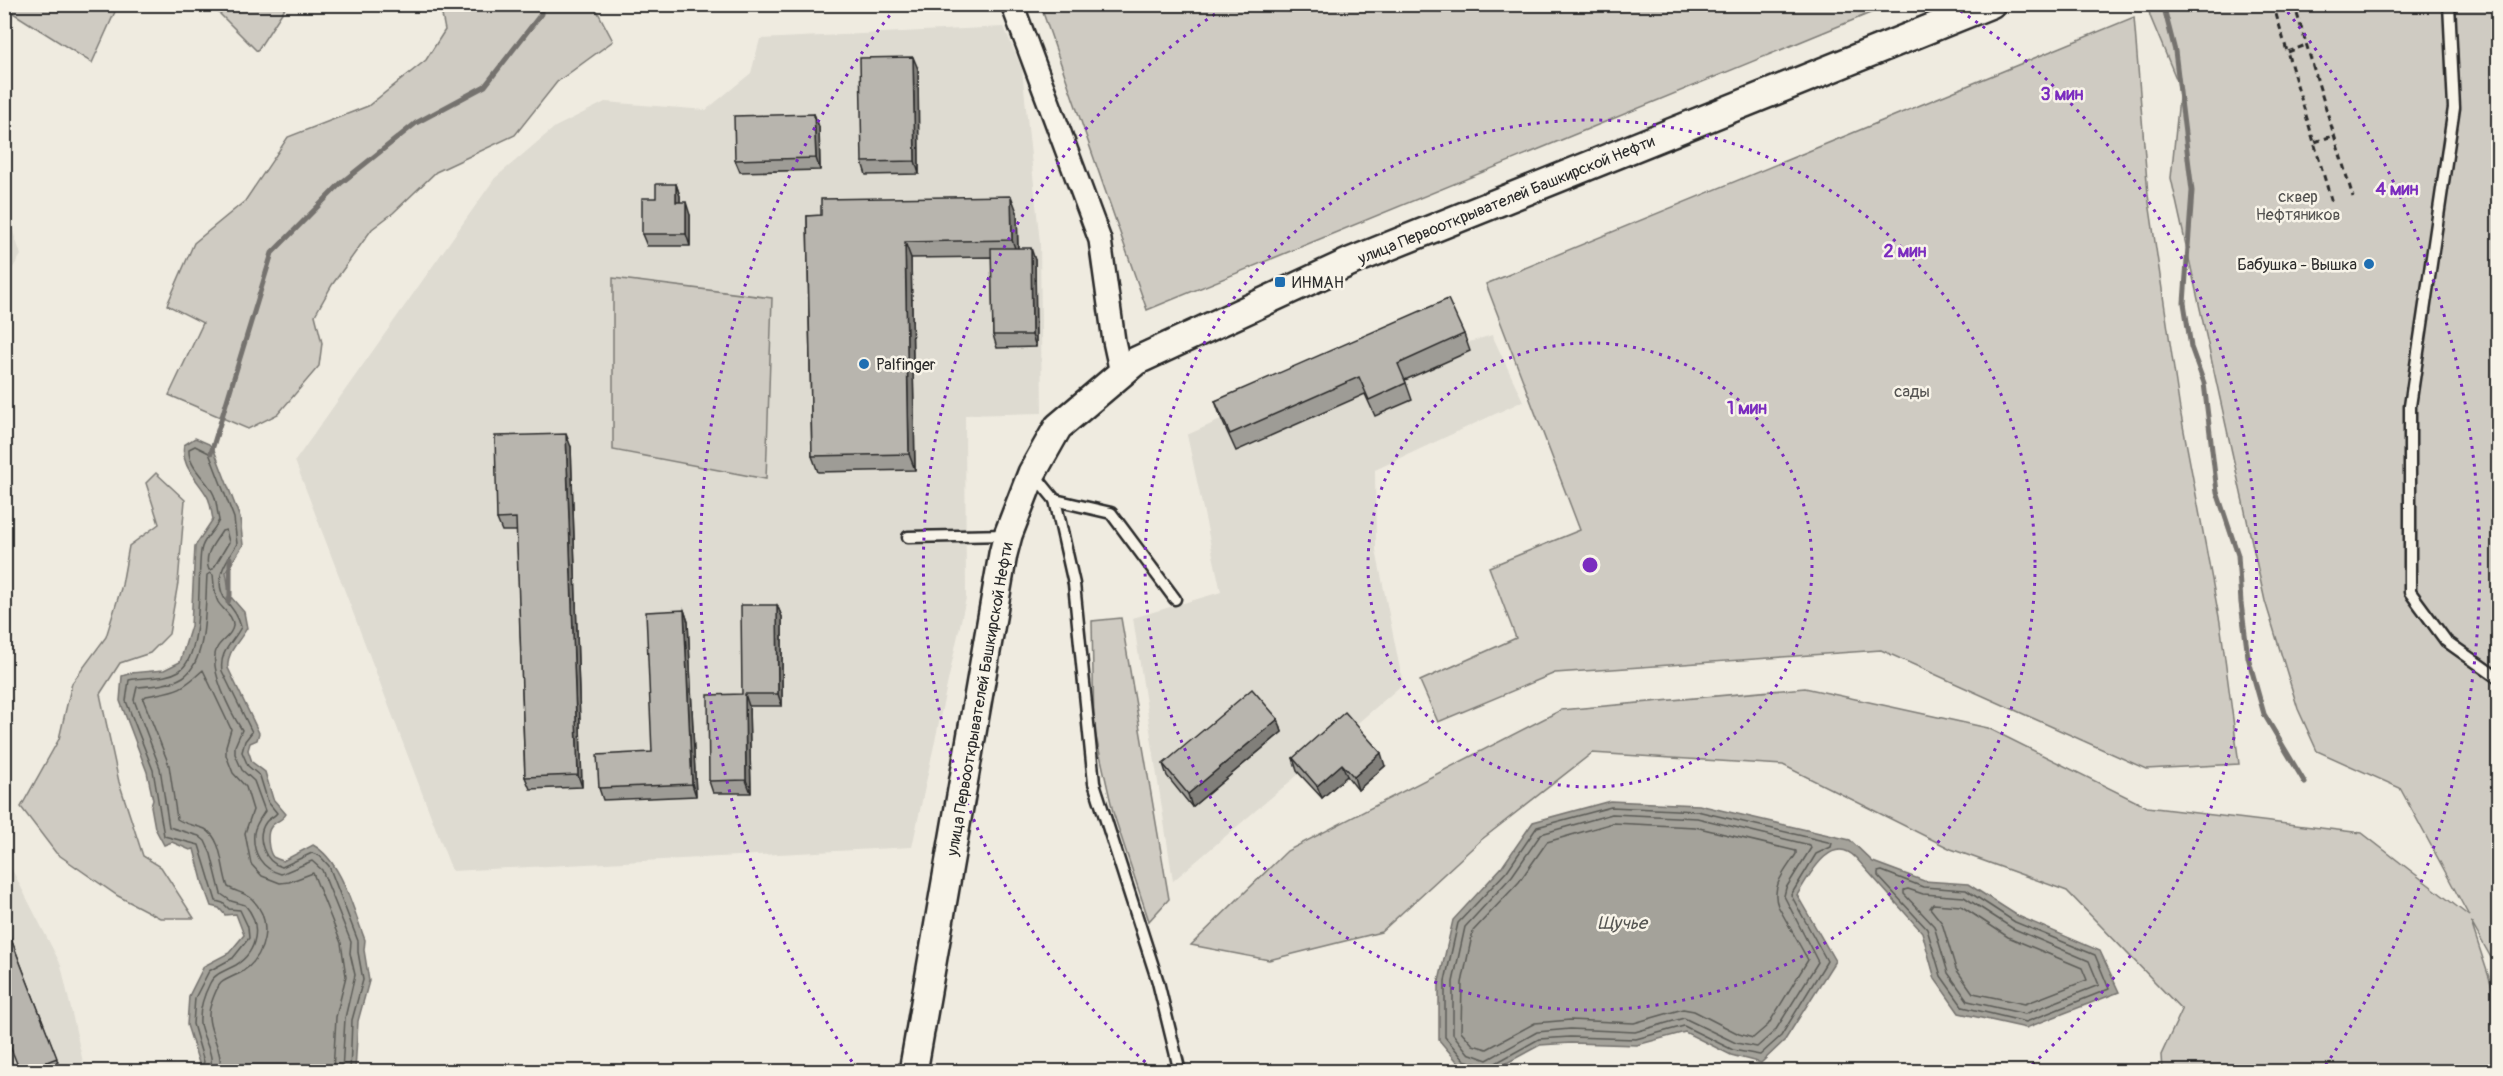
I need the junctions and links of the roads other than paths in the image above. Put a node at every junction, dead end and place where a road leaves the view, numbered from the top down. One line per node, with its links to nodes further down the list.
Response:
1 (1012, 4): 4 (street)
2 (1991, 4): 4 (street, улица Первооткрывателей Башкирской Нефти)
3 (2449, 4): 10 (lane)
4 (1121, 373): 5 (street, улица Первооткрывателей Башкирской Нефти)
5 (1032, 473): 6 (lane); 7 (street, улица Первооткрывателей Башкирской Нефти)
6 (1055, 500): 9 (lane); 12 (lane)
7 (1008, 535): 8 (lane); 11 (street, улица Первооткрывателей Башкирской Нефти)
8 (908, 537)
9 (1175, 599)
10 (2499, 678)
11 (913, 1071)
12 (1180, 1071)

